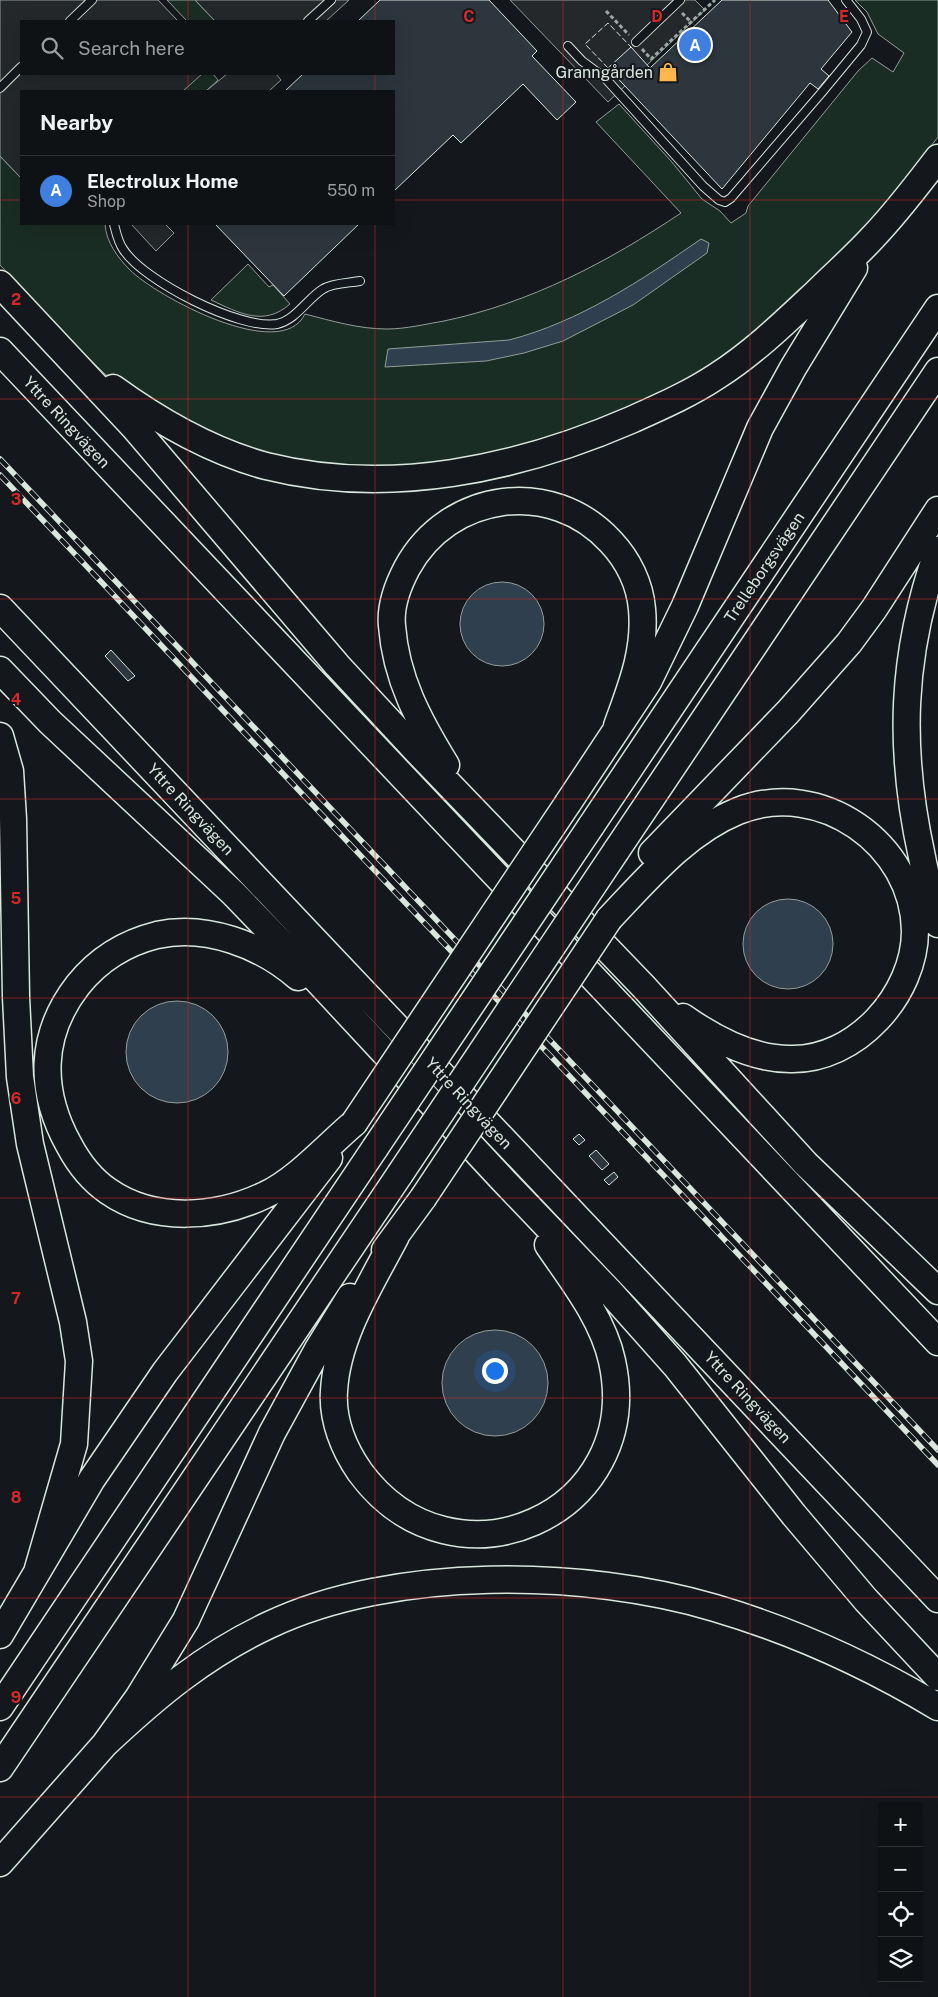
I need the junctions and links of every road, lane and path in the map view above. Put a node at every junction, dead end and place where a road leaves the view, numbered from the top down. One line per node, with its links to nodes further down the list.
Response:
1 (92, 0): 8 (lane)
2 (331, 0): 9 (lane)
3 (680, 0): 11 (lane)
4 (714, 0): 10 (path)
5 (846, 0): 12 (lane)
6 (606, 10): 11 (path)
7 (680, 10): 10 (path)
8 (71, 20)
9 (309, 20)
10 (691, 22): 11 (path)
11 (636, 42)
12 (568, 46)
13 (20, 68): 14 (lane)
14 (0, 88)
15 (938, 158): 17 (highway)
16 (114, 225): 18 (lane)
17 (874, 236): 21 (highway); 28 (highway)
18 (360, 281)
19 (0, 284): 21 (highway)
20 (938, 308): 44 (highway, Trelleborgsvägen, bridge)
21 (36, 323): 30 (highway)
22 (0, 351): 39 (highway, Yttre Ringvägen)
23 (938, 370): 47 (highway, bridge)
24 (938, 510): 31 (highway)
25 (938, 550): 32 (highway)
26 (0, 608): 41 (highway, Yttre Ringvägen)
27 (0, 670): 34 (highway)
28 (618, 726): 30 (highway); 35 (highway, bridge)
29 (0, 736): 40 (highway)
30 (472, 808): 33 (highway)
31 (641, 878): 33 (highway); 37 (highway, bridge)
32 (938, 924)
33 (643, 986): 38 (highway)
34 (372, 1039): 35 (highway); 36 (highway)
35 (354, 1123): 40 (highway)
36 (503, 1180): 37 (highway); 43 (highway)
37 (396, 1236): 46 (highway)
38 (938, 1291)
39 (938, 1342)
40 (37, 1572): 42 (highway)
41 (938, 1598)
42 (0, 1635)
43 (938, 1677)
44 (0, 1707)
45 (938, 1707): 46 (highway)
46 (104, 1744): 48 (highway)
47 (0, 1768)
48 (0, 1863)

